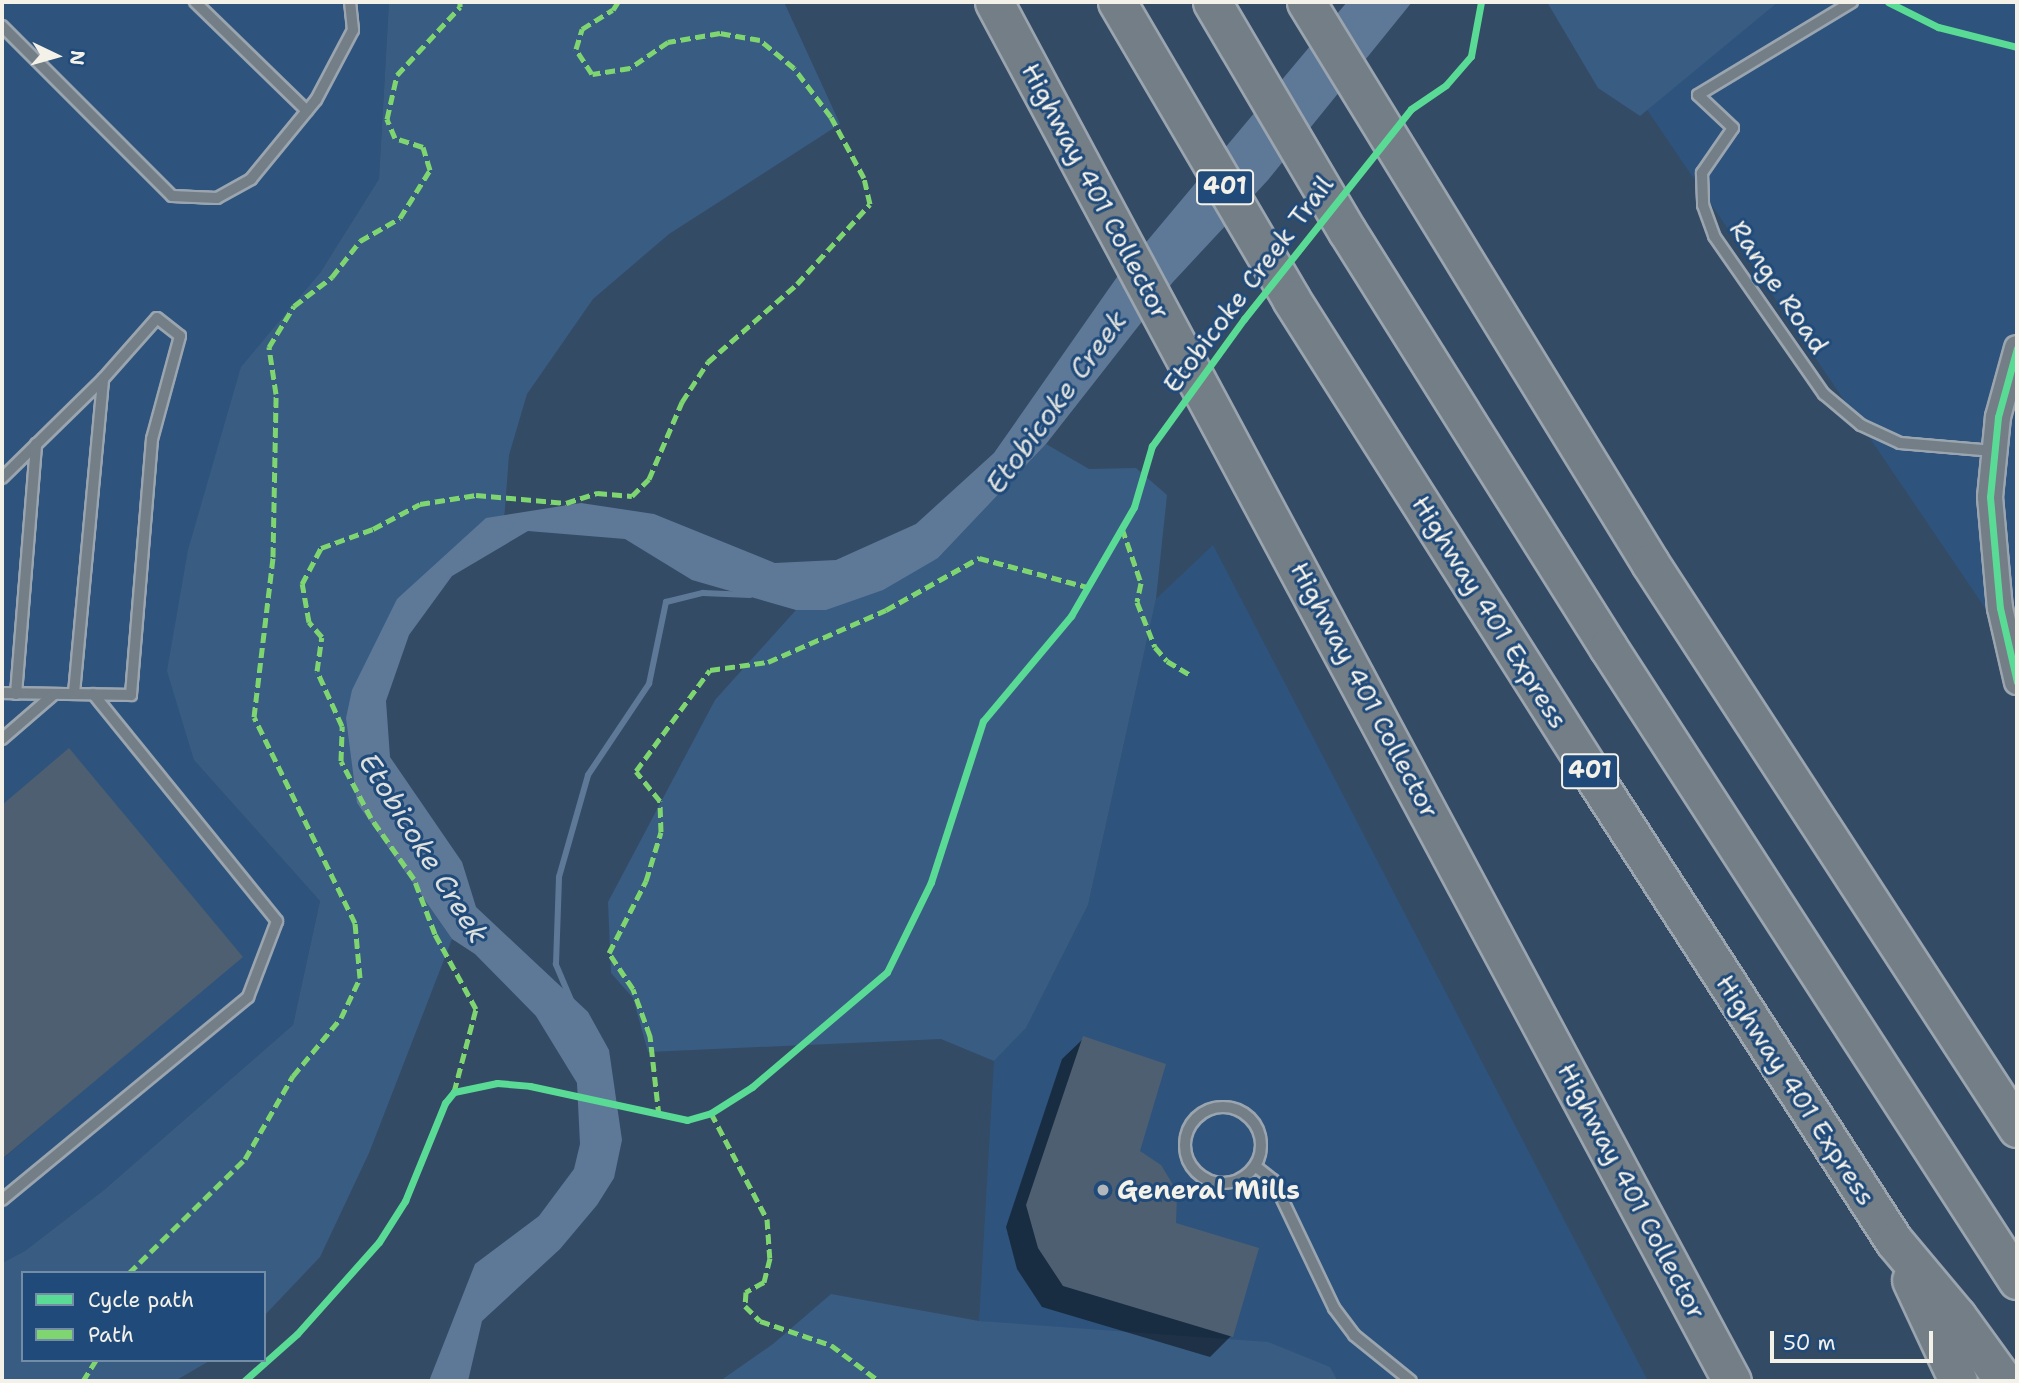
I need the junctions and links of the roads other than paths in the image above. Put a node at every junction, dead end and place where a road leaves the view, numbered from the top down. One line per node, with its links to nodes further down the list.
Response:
1 (195, 2): 9 (lane)
2 (350, 2): 9 (lane)
3 (994, 2): 25 (highway, Highway 401 Collector)
4 (1117, 2): 26 (highway, Highway 401 Express / 401)
5 (1306, 2): 22 (highway)
6 (1852, 2): 13 (lane, Range Road)
7 (1214, 4): 27 (highway)
8 (2, 26): 9 (lane)
9 (307, 111)
10 (2017, 348): 13 (street)
11 (103, 379): 12 (lane); 18 (lane); 19 (lane)
12 (36, 444): 14 (lane); 17 (lane)
13 (1994, 451): 15 (street)
14 (2, 478)
15 (2017, 682)
16 (2, 693): 17 (lane)
17 (16, 694): 20 (lane)
18 (74, 694): 19 (lane); 20 (lane)
19 (93, 694): 24 (lane)
20 (53, 695): 21 (lane)
21 (2, 739)
22 (2017, 1128)
23 (1255, 1166): 23 (lane); 28 (lane)
24 (2, 1200)
25 (1650, 1224): 29 (highway, Highway 401 Collector); 30 (highway)
26 (1894, 1241): 31 (highway); 32 (highway, Highway 401 Express / 401)
27 (2017, 1280)
28 (1411, 1381)
29 (1732, 1381)
30 (1754, 1381)
31 (1958, 1381)
32 (2004, 1381)

